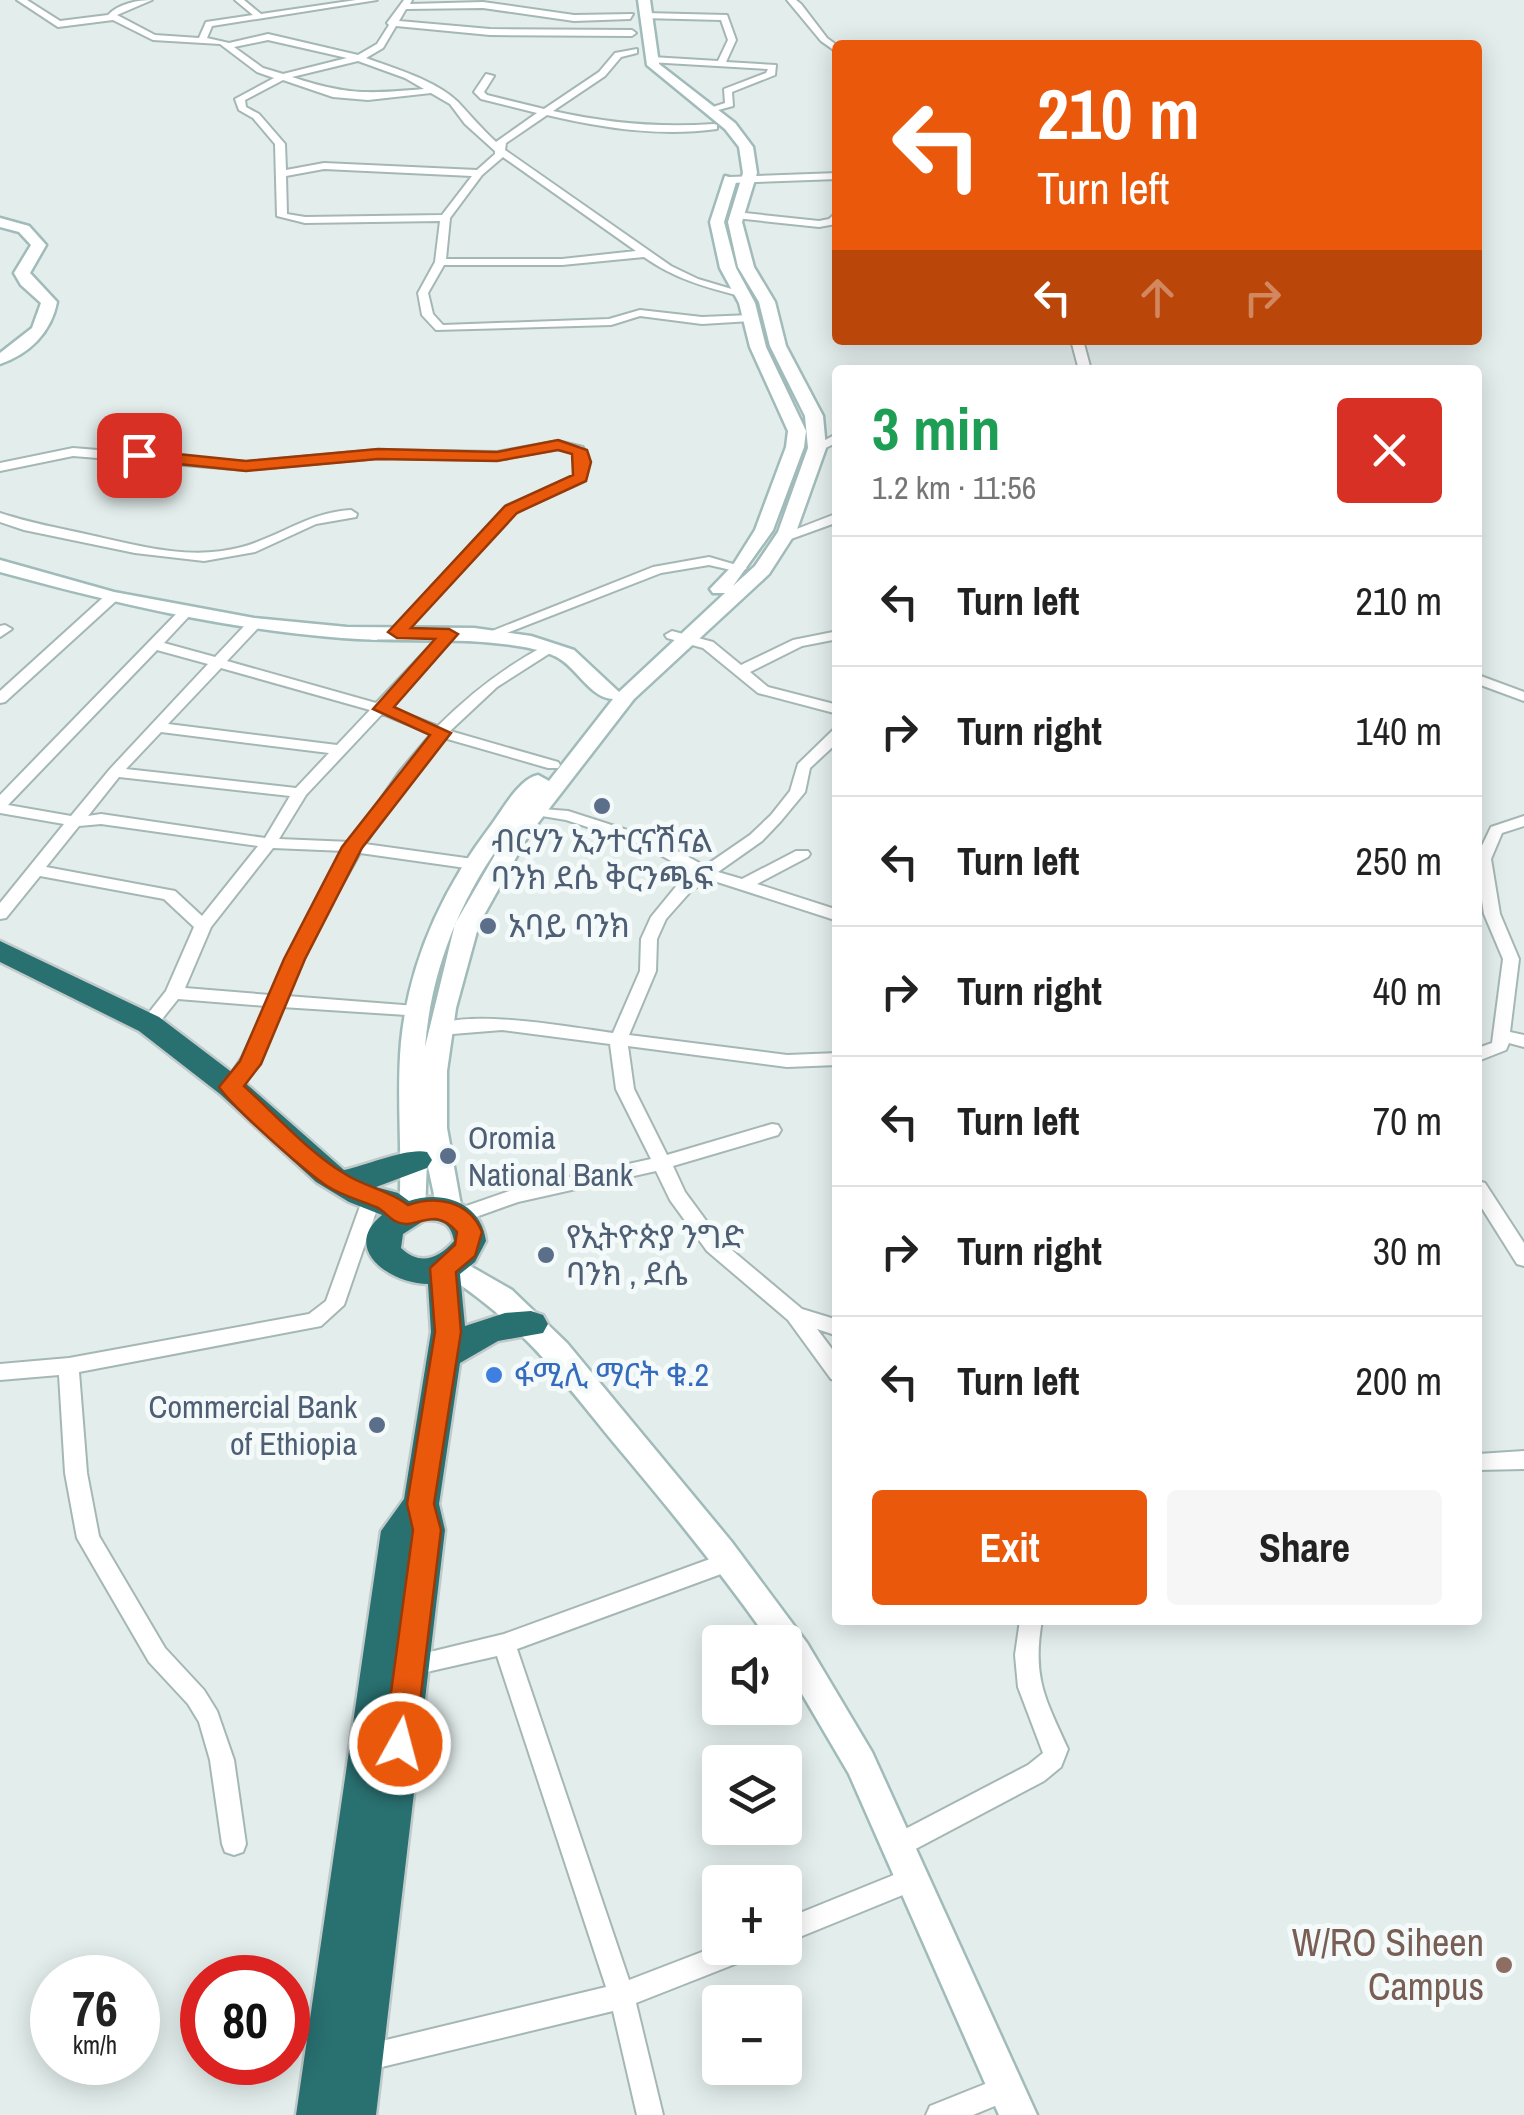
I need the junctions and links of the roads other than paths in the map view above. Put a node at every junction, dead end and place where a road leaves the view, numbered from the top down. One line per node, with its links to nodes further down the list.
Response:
1 (22, 0): 8 (street)
2 (148, 0): 8 (street)
3 (239, 0): 7 (street)
4 (373, 0): 7 (street)
5 (791, 0): 13 (street)
6 (406, 3): 9 (street); 10 (street)
7 (259, 16): 11 (street)
8 (112, 18): 11 (street)
9 (640, 20): 10 (street); 15 (street); 15 (street); 21 (street); 22 (street)
10 (391, 22): 14 (street)
11 (202, 40): 12 (street)
12 (231, 45): 14 (street); 17 (street)
13 (832, 47)
14 (359, 58): 17 (street); 18 (street)
15 (722, 62): 22 (street)
16 (489, 76): 19 (street)
17 (282, 80): 18 (street); 24 (street)
18 (430, 91): 20 (street)
19 (483, 96): 20 (street); 21 (street)
20 (453, 102): 23 (street)
21 (549, 111): 22 (street); 23 (street)
22 (712, 119): 27 (street)
23 (501, 151): 25 (street); 32 (street)
24 (281, 174): 25 (street); 29 (street)
25 (479, 174): 29 (street)
26 (832, 176): 27 (street)
27 (739, 180): 28 (street); 34 (street)
28 (736, 215): 31 (street); 37 (street)
29 (445, 218): 33 (street)
30 (0, 222): 36 (street)
31 (832, 222)
32 (647, 253): 33 (street); 34 (street)
33 (440, 262): 35 (street)
34 (740, 293): 35 (street)
35 (751, 318): 37 (street)
36 (0, 359)
37 (781, 372): 39 (street); 46 (street)
38 (832, 440): 39 (street)
39 (817, 448): 44 (street)
40 (0, 466): 51 (street)
41 (350, 514): 42 (street)
42 (0, 517)
43 (832, 519): 44 (street)
44 (783, 538): 47 (street)
45 (0, 566): 48 (street)
46 (740, 568): 47 (street); 53 (street)
47 (725, 595): 55 (street)
48 (112, 597): 49 (street); 63 (street)
49 (186, 612): 50 (street); 56 (street)
50 (254, 624): 51 (street); 58 (street)
51 (397, 632): 52 (street)
52 (449, 634): 53 (street); 64 (street)
53 (488, 635): 57 (street)
54 (832, 636): 59 (street)
55 (681, 637): 59 (street); 61 (street); 74 (street)
56 (154, 644): 58 (street); 73 (street)
57 (551, 648): 61 (street); 67 (street)
58 (217, 664): 64 (street); 66 (street)
59 (741, 671): 65 (street)
60 (1482, 681): 62 (street)
61 (610, 694): 70 (street)
62 (1524, 697)
63 (0, 698)
64 (382, 709): 67 (street); 69 (street)
65 (832, 709)
66 (158, 727): 69 (street); 71 (street)
67 (442, 733): 70 (street); 79 (street)
68 (832, 739): 83 (street)
69 (340, 750): 72 (street)
70 (552, 765): 81 (street)
71 (115, 772): 72 (street); 76 (street)
72 (300, 794): 77 (street)
73 (0, 806): 76 (street)
74 (534, 811): 83 (street); 93 (street)
75 (1524, 821): 78 (street)
76 (76, 822): 77 (street); 82 (street)
77 (269, 842): 79 (street); 87 (street)
78 (1484, 842): 94 (street)
79 (352, 847): 81 (street); 90 (street)
80 (802, 854): 84 (street)
81 (473, 864): 91 (street)
82 (36, 870): 85 (street); 87 (street)
83 (704, 872): 84 (street); 95 (street)
84 (742, 886): 86 (street)
85 (0, 914)
86 (832, 914)
87 (203, 926): 89 (street)
88 (0, 950): 92 (highway)
89 (174, 993): 90 (street); 92 (street)
90 (277, 1000): 91 (street); 99 (street)
91 (416, 1012): 101 (street)
92 (149, 1024): 99 (highway)
93 (440, 1028): 95 (street); 105 (street)
94 (1502, 1036): 96 (street); 97 (street)
95 (618, 1040): 98 (street); 102 (street)
96 (1524, 1040)
97 (1482, 1053)
98 (832, 1059)
99 (230, 1087): 104 (highway)
100 (772, 1130): 102 (street)
101 (416, 1160): 104 (street); 104 (highway)
102 (662, 1164): 105 (street); 108 (street)
103 (1482, 1194): 106 (street)
104 (379, 1207): 105 (highway); 107 (highway); 113 (street)
105 (454, 1240): 107 (highway); 109 (street); 111 (highway)
106 (1524, 1260)
107 (401, 1268): 111 (highway)
108 (795, 1315): 110 (street); 112 (street)
109 (531, 1324): 111 (highway); 117 (street)
110 (832, 1326)
111 (445, 1345): 120 (highway)
112 (832, 1365)
113 (69, 1366): 114 (street); 121 (street)
114 (0, 1372)
115 (1524, 1460): 116 (street)
116 (1482, 1462)
117 (732, 1560): 119 (street); 122 (street)
118 (1029, 1625): 122 (street)
119 (504, 1644): 120 (street); 126 (street)
120 (395, 1666): 127 (highway)
121 (234, 1844)
122 (899, 1845): 123 (street)
123 (911, 1880): 124 (street); 128 (street)
124 (802, 1924)
125 (702, 1965): 126 (street)
126 (622, 1996): 127 (street); 131 (street)
127 (343, 2062): 129 (highway); 130 (highway)
128 (1012, 2102): 132 (street)
129 (319, 2115)
130 (353, 2115)
131 (650, 2115)
132 (939, 2115)

